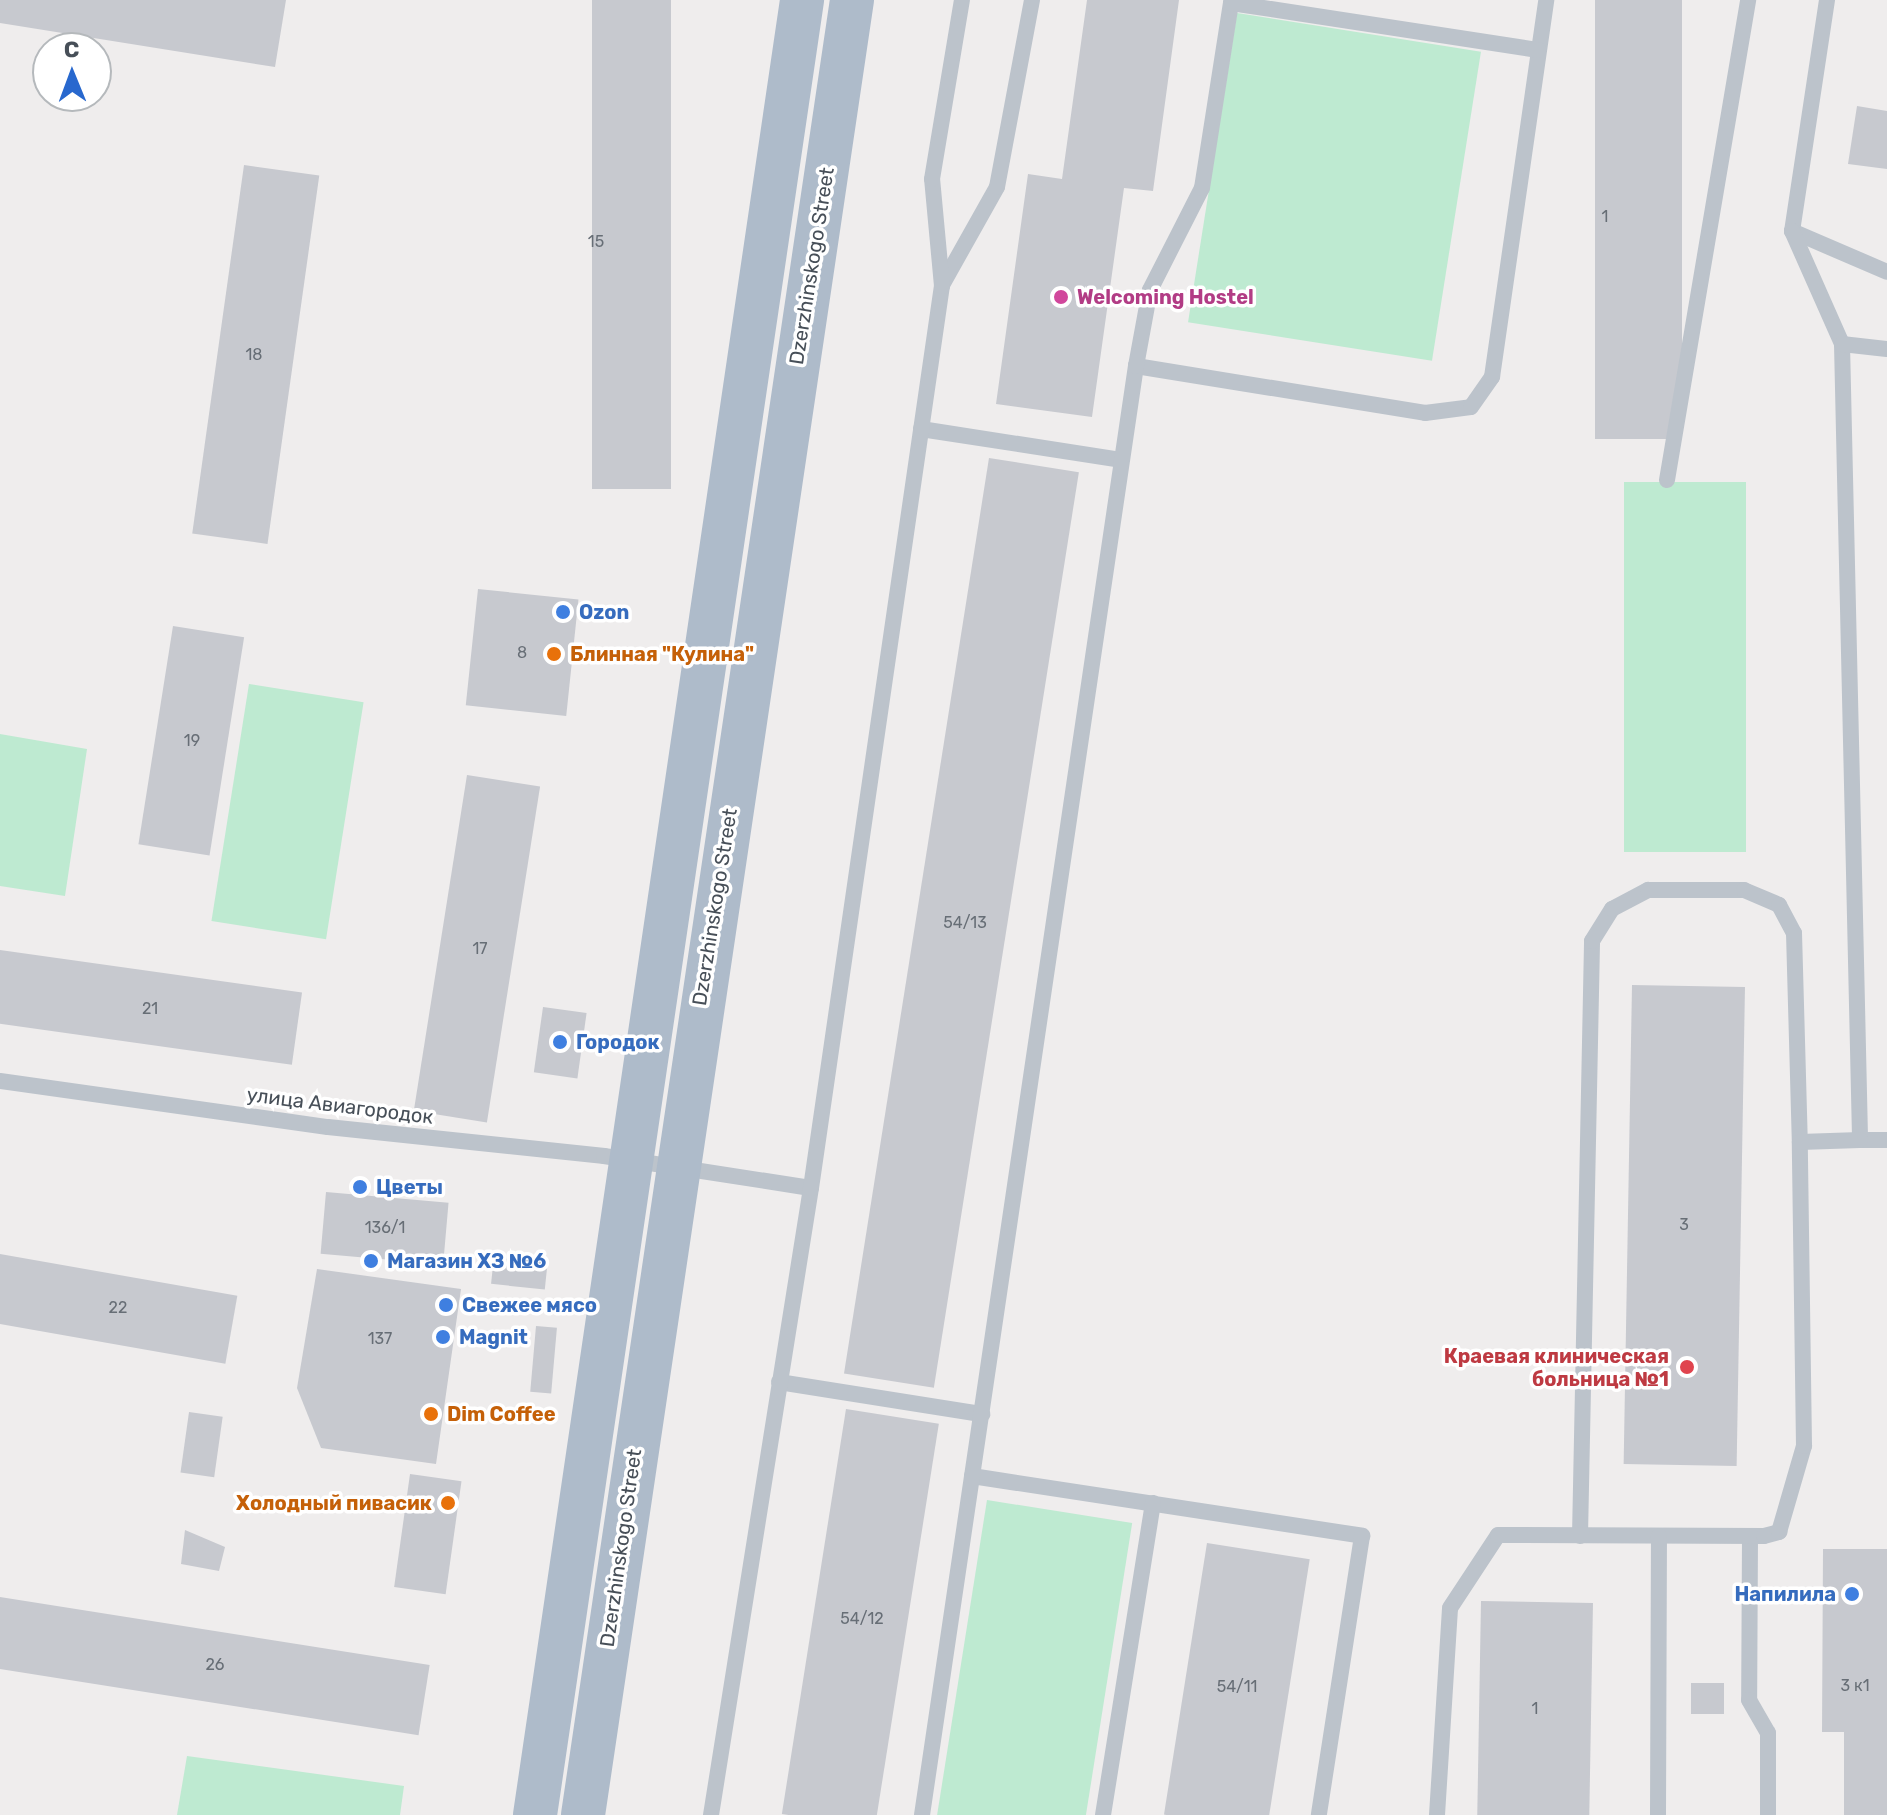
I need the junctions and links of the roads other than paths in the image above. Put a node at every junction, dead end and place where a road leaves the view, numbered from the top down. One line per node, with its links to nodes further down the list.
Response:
1 (802, 0): 22 (main road, Dzerzhinskogo Street)
2 (852, 0): 22 (main road, Dzerzhinskogo Street)
3 (962, 0): 11 (lane)
4 (1032, 0): 11 (lane)
5 (1546, 0): 8 (lane)
6 (1748, 0): 17 (lane)
7 (1827, 0): 9 (lane)
8 (1538, 50): 14 (lane); 14 (lane)
9 (1792, 231): 10 (lane); 12 (lane)
10 (1887, 272)
11 (942, 286): 15 (lane)
12 (1842, 344): 13 (lane); 19 (lane)
13 (1887, 349)
14 (1136, 366): 16 (lane)
15 (921, 429): 16 (lane); 23 (lane)
16 (1121, 460): 25 (lane)
17 (1667, 480)
18 (0, 1081): 22 (lane, улица Авиагородок)
19 (1860, 1140): 20 (lane); 21 (lane)
20 (1887, 1140)
21 (1800, 1142): 28 (lane); 30 (lane)
22 (655, 1164): 23 (lane, улица Авиагородок); 31 (main road, Dzerzhinskogo Street); 32 (main road, Dzerzhinskogo Street)
23 (811, 1188): 24 (lane)
24 (779, 1382): 25 (lane); 33 (lane)
25 (982, 1414): 26 (lane)
26 (972, 1476): 27 (lane); 34 (lane)
27 (1153, 1503): 35 (lane); 36 (lane)
28 (1580, 1536): 29 (lane); 37 (lane)
29 (1659, 1536): 30 (lane); 38 (lane)
30 (1750, 1536): 39 (lane)
31 (535, 1815)
32 (583, 1815)
33 (711, 1815)
34 (922, 1815)
35 (1103, 1815)
36 (1319, 1815)
37 (1437, 1815)
38 (1658, 1815)
39 (1768, 1815)

